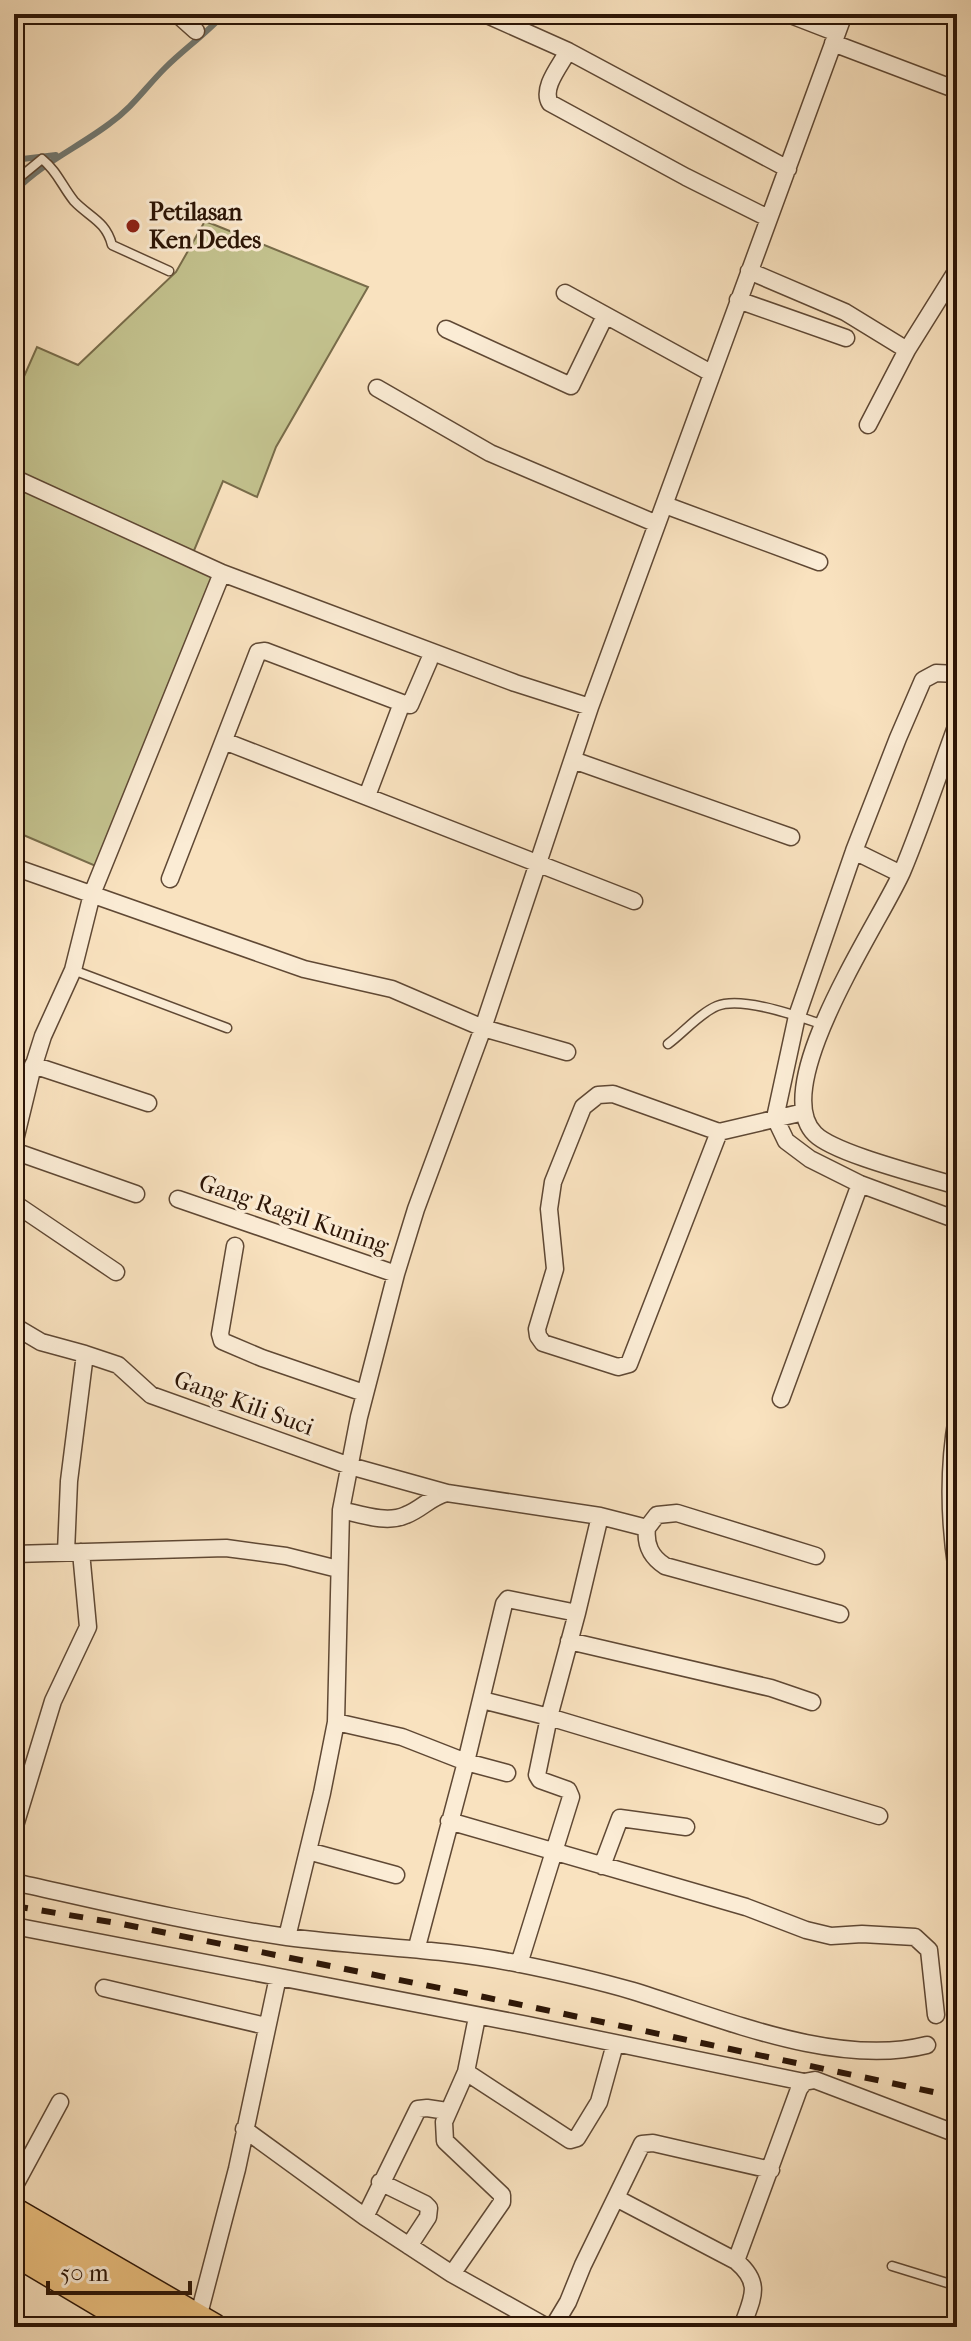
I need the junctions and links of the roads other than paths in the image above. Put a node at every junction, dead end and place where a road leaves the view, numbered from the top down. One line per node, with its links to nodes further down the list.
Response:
1 (177, 14): 5 (street)
2 (485, 14): 7 (street)
3 (788, 14): 6 (street)
4 (844, 14): 6 (street)
5 (196, 31)
6 (835, 38): 8 (street); 9 (street)
7 (568, 51): 9 (street); 11 (street)
8 (957, 90)
9 (788, 169): 11 (street)
10 (14, 182): 12 (lane)
11 (768, 218): 13 (street)
12 (169, 271)
13 (749, 271): 16 (street); 20 (street)
14 (956, 272): 20 (street)
15 (565, 293): 17 (street)
16 (738, 300): 19 (street); 21 (street)
17 (605, 316): 18 (street); 21 (street)
18 (446, 329)
19 (846, 338)
20 (907, 350): 23 (street)
21 (711, 373): 25 (street)
22 (377, 388): 26 (street)
23 (868, 425)
24 (14, 478): 28 (street)
25 (665, 505): 26 (street); 27 (street)
26 (657, 524): 32 (street)
27 (819, 562)
28 (222, 573): 32 (street); 43 (street)
29 (429, 661): 31 (street)
30 (957, 674): 38 (street)
31 (402, 703): 34 (street); 36 (street)
32 (590, 707): 35 (street)
33 (957, 724): 41 (street)
34 (224, 741): 36 (street); 42 (street)
35 (573, 760): 37 (street); 39 (street)
36 (367, 796): 39 (street)
37 (791, 837)
38 (854, 851): 41 (street); 46 (street)
39 (538, 863): 44 (street); 49 (street)
40 (14, 867): 43 (street)
41 (901, 874): 47 (street)
42 (170, 879)
43 (92, 894): 45 (street); 49 (street)
44 (634, 901)
45 (73, 970): 48 (lane); 52 (street)
46 (797, 1016): 47 (lane); 50 (lane); 55 (street)
47 (821, 1024): 54 (street)
48 (227, 1028)
49 (483, 1028): 51 (street); 67 (street)
50 (668, 1044)
51 (567, 1052)
52 (33, 1065): 53 (street); 57 (street)
53 (148, 1103)
54 (804, 1112): 55 (street); 60 (street)
55 (775, 1118): 56 (street); 59 (street)
56 (719, 1132): 56 (street)
57 (14, 1144)
58 (14, 1151): 61 (street)
59 (860, 1184): 64 (street); 71 (street)
60 (957, 1186)
61 (136, 1194)
62 (178, 1199): 67 (street, Gang Ragil Kuning)
63 (14, 1203): 66 (street)
64 (957, 1220)
65 (235, 1246): 70 (street)
66 (116, 1272)
67 (396, 1274): 70 (street)
68 (14, 1326): 69 (street, Gang Kili Suci)
69 (85, 1354): 73 (street, Gang Kili Suci); 78 (street)
70 (364, 1393): 73 (street)
71 (781, 1399)
72 (957, 1417): 82 (street)
73 (350, 1466): 74 (street, Gang Kili Suci); 75 (street)
74 (447, 1493): 75 (street); 76 (street, Gang Kili Suci)
75 (341, 1510): 81 (street)
76 (600, 1516): 77 (street, Gang Kili Suci); 83 (street)
77 (647, 1528): 80 (street); 84 (street)
78 (74, 1552): 79 (street); 81 (street); 95 (street)
79 (14, 1554)
80 (816, 1556)
81 (338, 1569): 89 (street)
82 (957, 1572)
83 (577, 1613): 85 (street); 86 (street)
84 (840, 1614)
85 (569, 1641): 87 (street); 88 (street)
86 (482, 1700): 88 (street); 90 (street)
87 (812, 1702)
88 (549, 1717): 92 (street); 97 (street)
89 (336, 1722): 90 (street); 96 (street)
90 (466, 1762): 91 (street); 93 (street)
91 (507, 1773)
92 (879, 1816)
93 (449, 1821): 97 (street); 103 (street)
94 (686, 1827): 98 (street)
95 (14, 1829)
96 (308, 1851): 99 (street); 102 (street)
97 (553, 1853): 98 (street); 104 (street)
98 (602, 1866): 107 (street)
99 (396, 1875)
100 (14, 1882): 102 (street)
101 (14, 1926): 105 (street)
102 (287, 1937): 104 (street)
103 (418, 1943)
104 (519, 1964): 111 (street)
105 (278, 1977): 108 (street); 109 (street)
106 (104, 1988): 109 (street)
107 (936, 2015)
108 (477, 2017): 110 (street); 112 (street)
109 (266, 2026): 116 (street)
110 (615, 2044): 112 (street); 113 (street)
111 (927, 2045)
112 (466, 2072): 115 (street)
113 (804, 2082): 117 (street); 118 (street)
114 (60, 2102): 120 (street)
115 (447, 2111): 119 (street); 129 (street)
116 (244, 2129): 123 (street); 131 (street)
117 (957, 2134)
118 (771, 2170): 121 (street); 127 (street)
119 (380, 2182): 123 (street); 125 (street)
120 (14, 2187)
121 (616, 2198): 127 (street); 133 (street)
122 (14, 2211): 131 (highway)
123 (365, 2217): 125 (street)
124 (14, 2232): 131 (main road)
125 (409, 2246): 129 (street)
126 (14, 2252): 132 (highway)
127 (736, 2261): 134 (street)
128 (892, 2266): 130 (lane)
129 (452, 2274): 133 (street)
130 (957, 2286)
131 (197, 2324)
132 (140, 2327)
133 (550, 2327)
134 (742, 2327)

